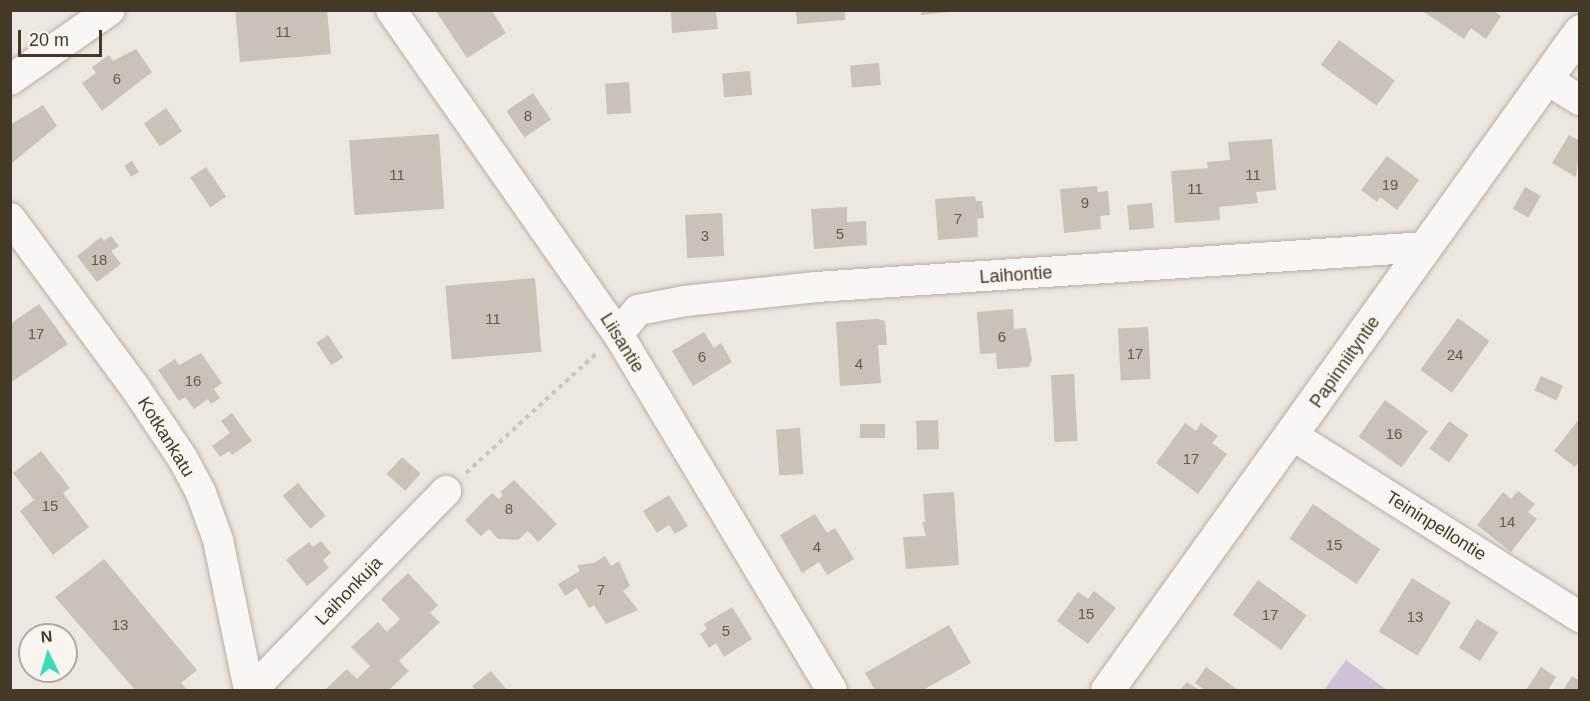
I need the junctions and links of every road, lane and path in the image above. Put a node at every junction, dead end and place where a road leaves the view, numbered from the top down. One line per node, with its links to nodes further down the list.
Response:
1 (110, 10): 5 (street)
2 (391, 10): 9 (street, Liisantie)
3 (1580, 31): 4 (street, Papinniityntie)
4 (1546, 79): 6 (street); 8 (street, Papinniityntie)
5 (10, 80)
6 (1580, 100)
7 (10, 218): 13 (street, Kotkankatu)
8 (1426, 247): 9 (street, Laihontie); 10 (street, Papinniityntie)
9 (618, 334): 11 (path); 14 (street, Liisantie)
10 (1292, 435): 12 (street, Teininpellontie); 15 (street, Papinniityntie)
11 (446, 491): 13 (street, Laihonkuja)
12 (1580, 617)
13 (251, 690)
14 (832, 690)
15 (1107, 690)

